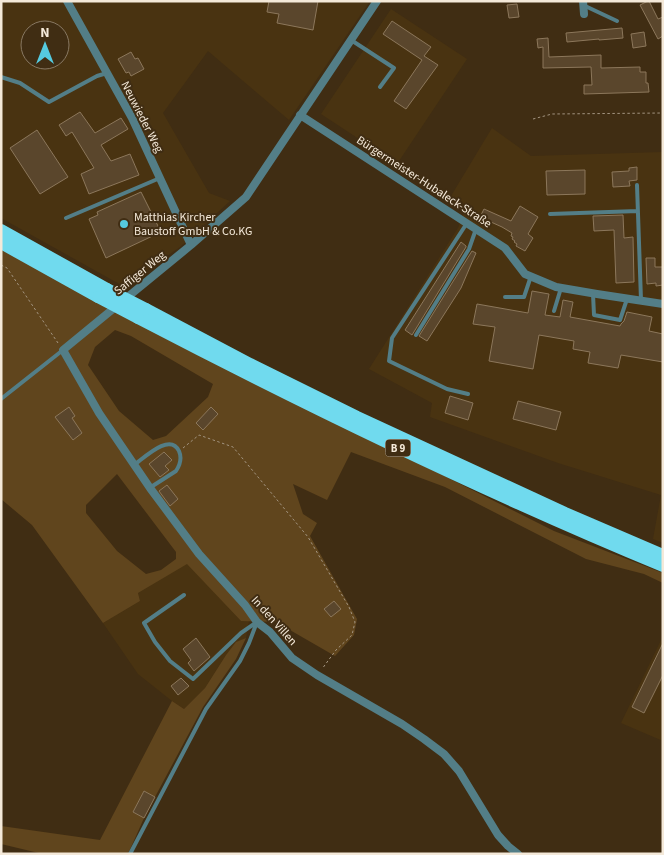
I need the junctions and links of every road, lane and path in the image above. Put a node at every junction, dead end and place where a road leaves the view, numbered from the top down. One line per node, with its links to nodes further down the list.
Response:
1 (67, 1): 7 (street, Neuwieder Weg)
2 (377, 1): 6 (street)
3 (583, 3): 4 (street); 5 (lane)
4 (584, 14)
5 (617, 21)
6 (351, 40): 9 (lane); 11 (street)
7 (107, 73): 8 (lane); 13 (street, Neuwieder Weg)
8 (1, 77)
9 (380, 87)
10 (663, 113): 12 (path)
11 (300, 115): 18 (street, Bürgermeister-Hubaleck-Straße); 22 (street, Saffiger Weg)
12 (533, 119)
13 (160, 178): 17 (lane); 22 (street, Neuwieder Weg)
14 (637, 185): 15 (lane)
15 (638, 211): 16 (lane); 30 (lane)
16 (550, 214)
17 (66, 218)
18 (467, 223): 19 (street, Bürgermeister-Hubaleck-Straße); 36 (lane)
19 (476, 229): 24 (street, Bürgermeister-Hubaleck-Straße); 34 (lane)
20 (1, 230): 26 (highway, B 9)
21 (1, 242): 26 (highway, B 9)
22 (191, 245): 35 (street, Saffiger Weg)
23 (1, 264): 35 (path)
24 (531, 276): 25 (street, Bürgermeister-Hubaleck-Straße); 28 (lane)
25 (561, 288): 27 (street, Bürgermeister-Hubaleck-Straße); 32 (lane)
26 (103, 293): 33 (highway, B 9, bridge)
27 (593, 294): 29 (street, Bürgermeister-Hubaleck-Straße); 29 (lane)
28 (505, 297)
29 (627, 298): 30 (street, Bürgermeister-Hubaleck-Straße)
30 (641, 301): 31 (street, Bürgermeister-Hubaleck-Straße)
31 (663, 304)
32 (554, 311)
33 (142, 314): 41 (highway, B 9); 42 (highway, B 9)
34 (416, 335)
35 (63, 350): 37 (lane); 39 (street, In den Villen)
36 (468, 394)
37 (1, 399)
38 (179, 451): 39 (lane); 40 (lane); 45 (path)
39 (134, 465): 40 (street, In den Villen)
40 (150, 488): 44 (street, In den Villen)
41 (663, 554)
42 (663, 566)
43 (184, 595): 44 (lane)
44 (257, 622): 45 (street, In den Villen); 46 (lane)
45 (317, 675): 47 (street, In den Villen)
46 (130, 854)
47 (518, 854)

